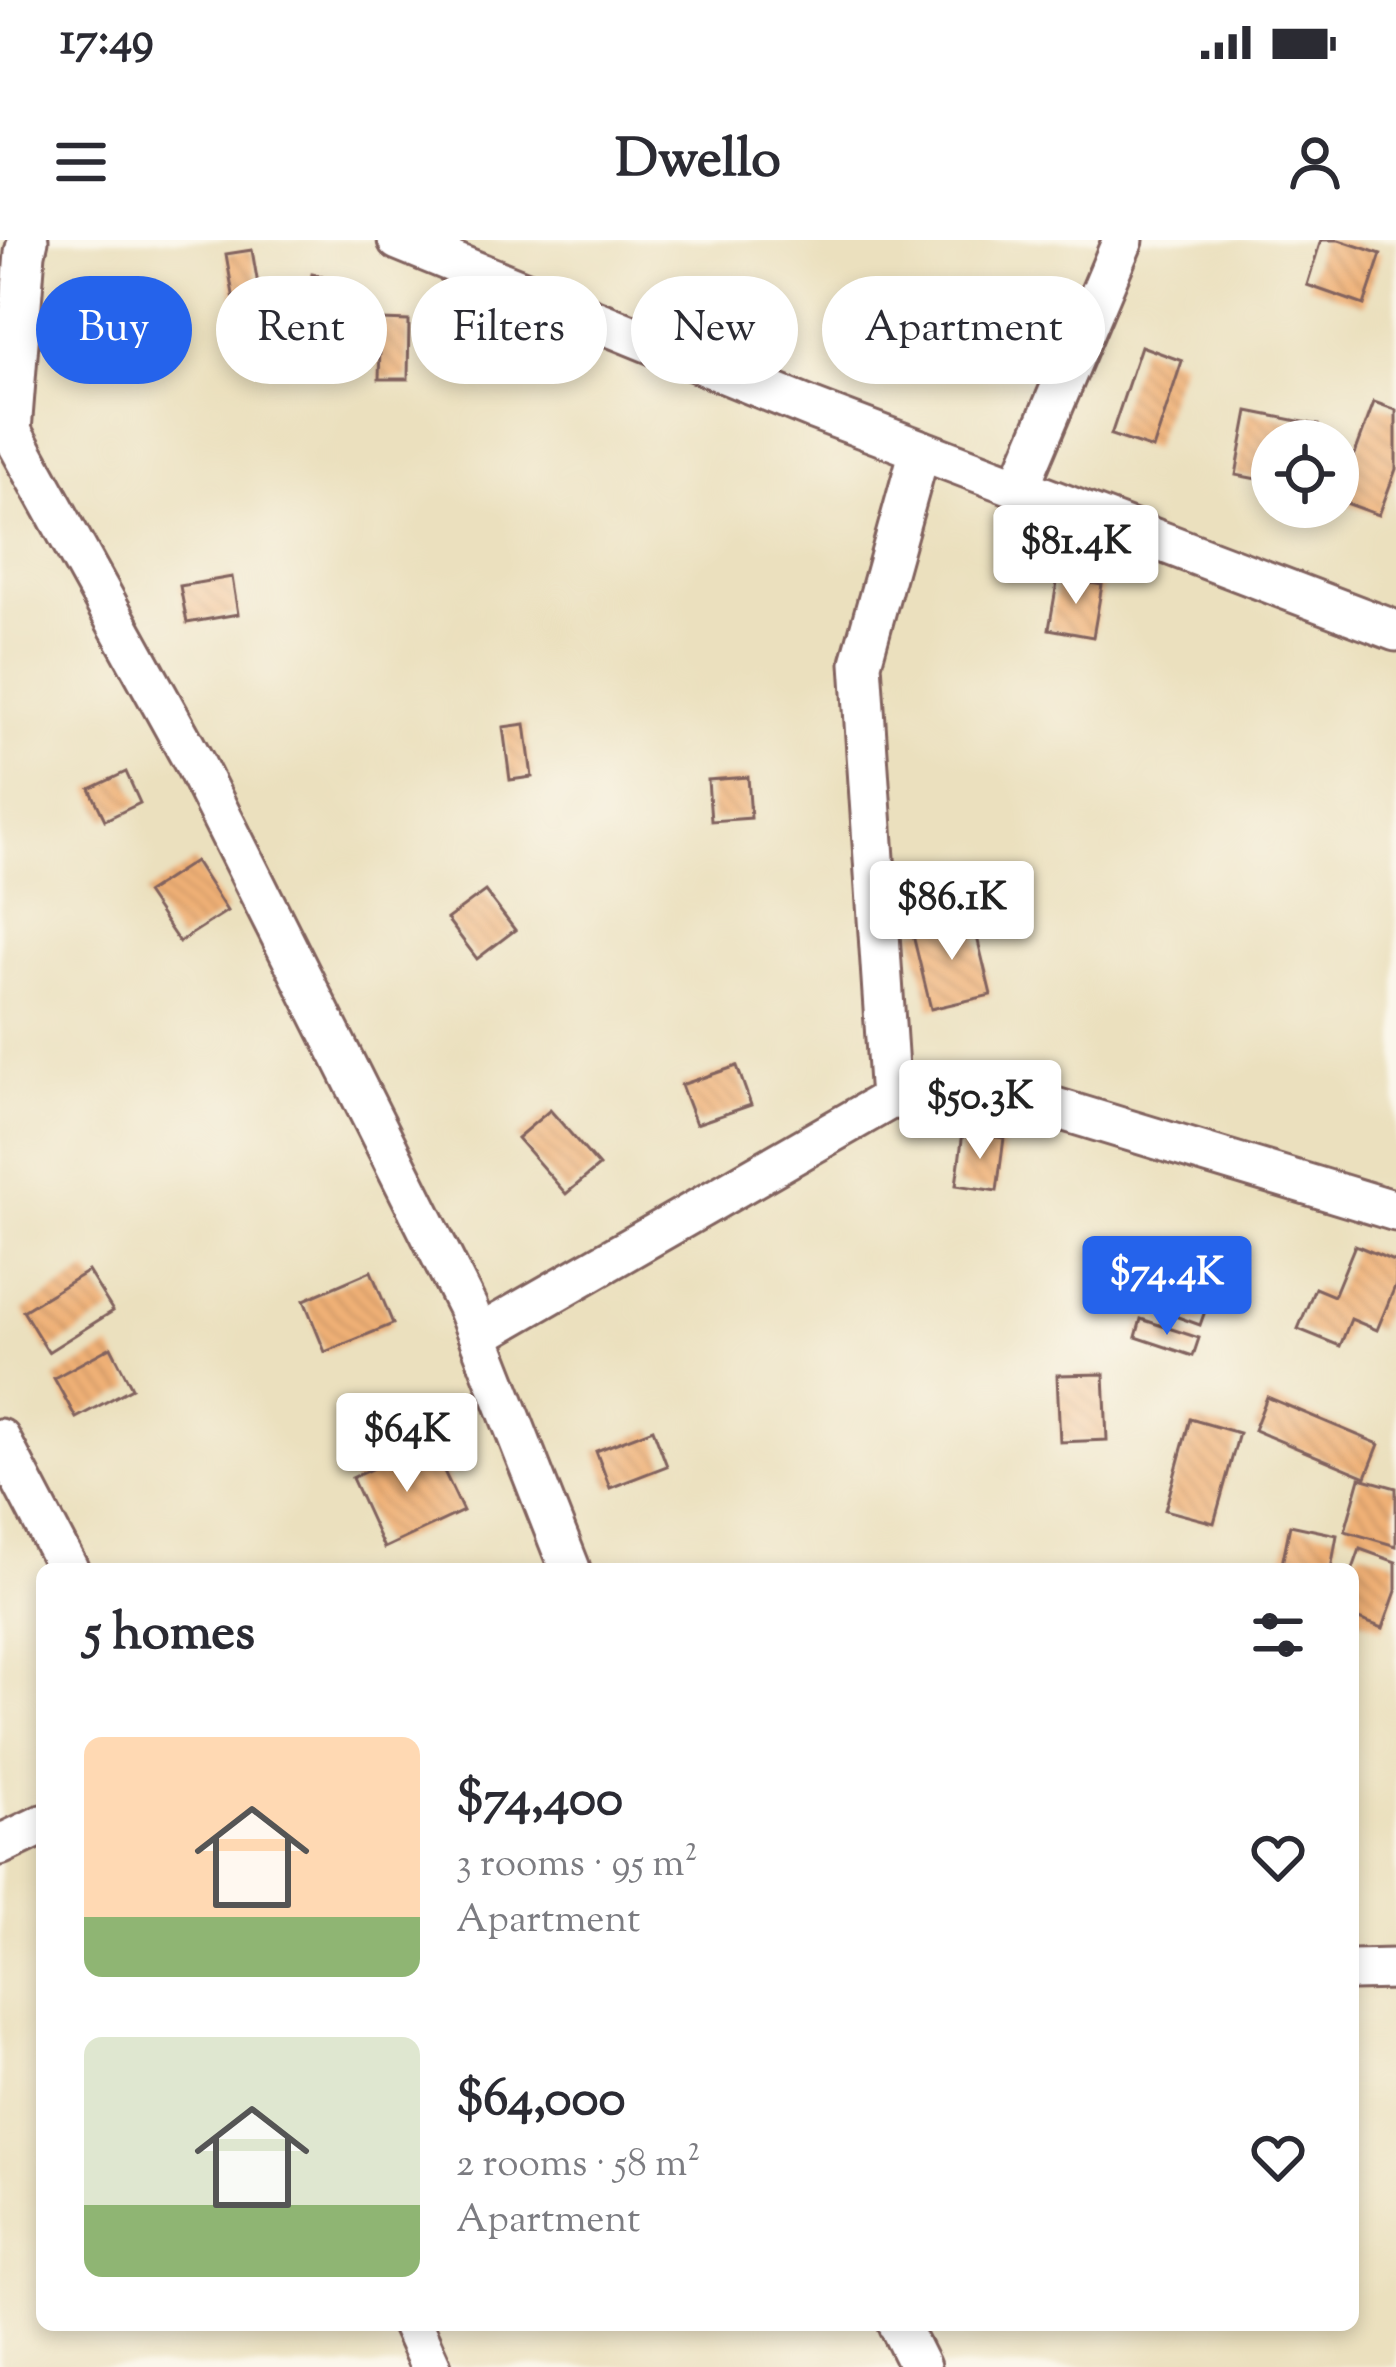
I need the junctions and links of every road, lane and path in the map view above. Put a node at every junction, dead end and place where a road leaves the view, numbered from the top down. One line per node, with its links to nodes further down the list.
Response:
1 (28, 240): 9 (street)
2 (398, 240): 4 (street)
3 (1123, 240): 5 (street)
4 (920, 450): 5 (street); 7 (street)
5 (1019, 488): 6 (street)
6 (1396, 631)
7 (890, 1100): 8 (street); 9 (street)
8 (1396, 1211)
9 (479, 1335): 12 (street)
10 (0, 1439): 11 (street)
11 (65, 1563)
12 (568, 1563)
13 (36, 1828): 14 (street)
14 (0, 1845)
15 (1396, 1969): 16 (street)
16 (1359, 1970)
17 (415, 2331): 19 (street)
18 (902, 2331): 20 (street)
19 (431, 2367)
20 (920, 2367)

